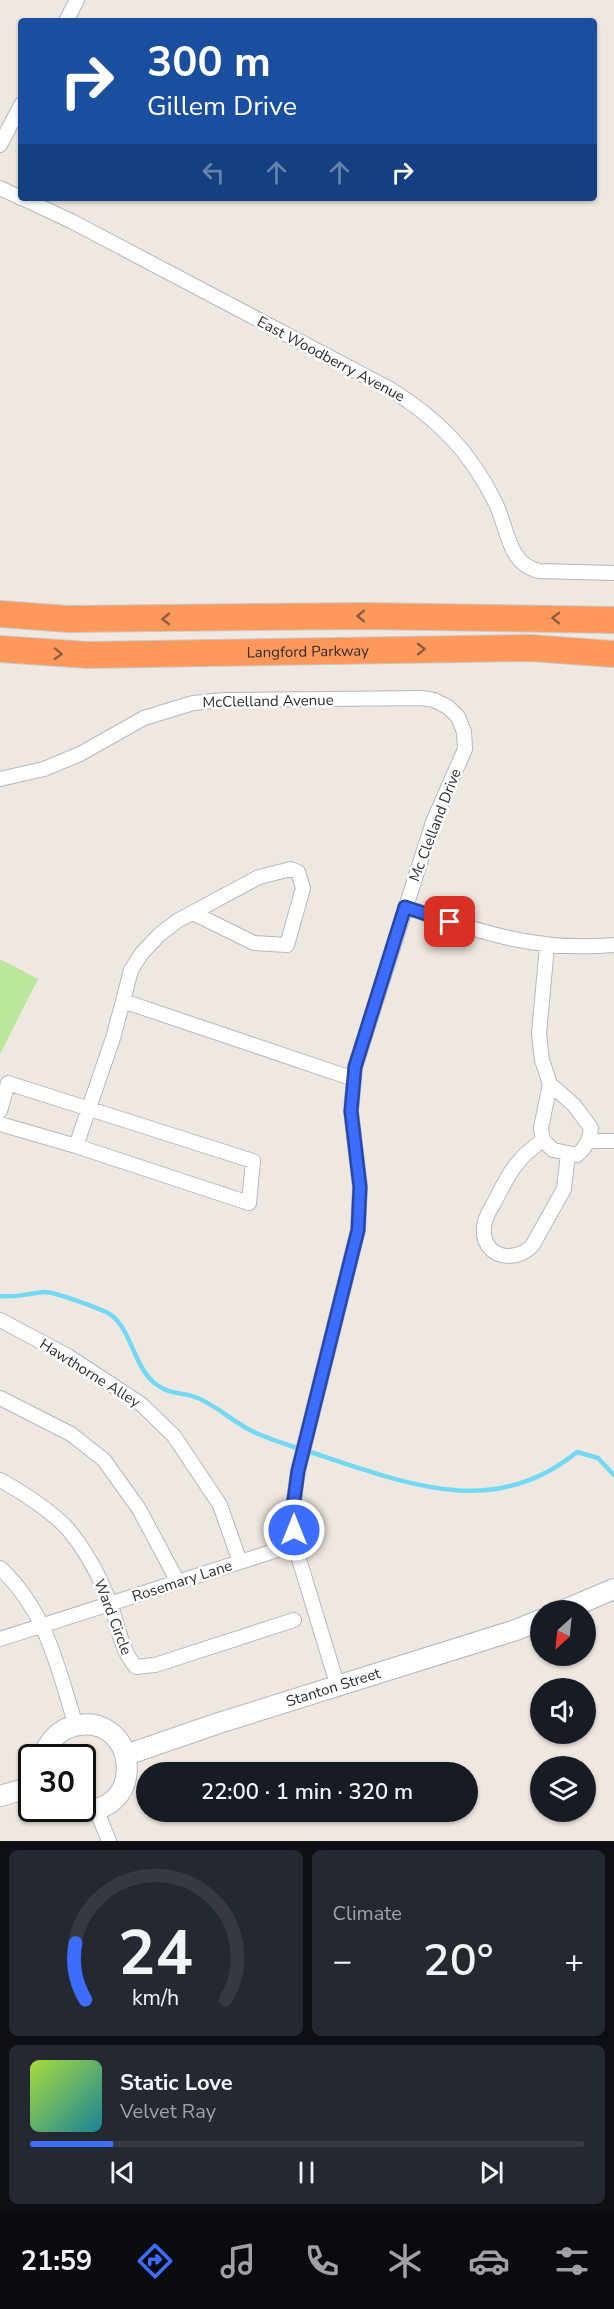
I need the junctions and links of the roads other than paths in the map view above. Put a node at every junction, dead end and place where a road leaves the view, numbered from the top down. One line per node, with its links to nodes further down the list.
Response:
1 (77, 0): 2 (street)
2 (68, 18)
3 (18, 111): 4 (street)
4 (0, 145)
5 (0, 188): 6 (street, East Woodberry Avenue)
6 (18, 197)
7 (28, 201): 8 (street, East Woodberry Avenue)
8 (614, 573)
9 (0, 614): 10 (highway, one-way to 9)
10 (611, 619)
11 (0, 649): 12 (highway, Langford Parkway, one-way to 12)
12 (614, 654)
13 (373, 698): 14 (street, McClelland Avenue); 15 (street, Mc Clelland Drive)
14 (0, 779)
15 (405, 907): 18 (street); 20 (street, Mc Clelland Drive)
16 (193, 913): 16 (street); 19 (street)
17 (614, 945): 18 (street)
18 (547, 946): 21 (street)
19 (123, 1001): 20 (street); 22 (street)
20 (354, 1079): 33 (street, Mc Clelland Drive)
21 (550, 1084): 25 (street); 26 (street)
22 (89, 1108): 23 (street); 28 (street); 28 (street)
23 (0, 1111)
24 (0, 1124): 28 (street)
25 (543, 1140): 29 (street); 29 (street)
26 (588, 1141): 27 (street); 29 (street)
27 (614, 1141)
28 (76, 1146)
29 (568, 1153)
30 (0, 1320): 34 (street, Hawthorne Alley)
31 (0, 1398): 36 (street)
32 (0, 1480): 39 (street, Ward Circle)
33 (296, 1544): 34 (street, Rosemary Lane); 44 (street, Mc Clelland Drive)
34 (240, 1563): 36 (street, Rosemary Lane)
35 (0, 1568): 42 (street)
36 (178, 1582): 39 (street, Rosemary Lane)
37 (614, 1589): 38 (street)
38 (588, 1600)
39 (110, 1604): 40 (street, Ward Circle); 42 (street, Rosemary Lane)
40 (294, 1620)
41 (530, 1624): 44 (street, Stanton Street)
42 (42, 1626): 43 (street, Rosemary Lane); 45 (street)
43 (0, 1639)
44 (339, 1687): 47 (street, Stanton Street)
45 (76, 1726): 46 (street); 47 (street)
46 (50, 1744)
47 (126, 1755): 50 (street)
48 (18, 1791): 49 (street)
49 (0, 1796)
50 (96, 1809): 51 (street)
51 (109, 1841)

